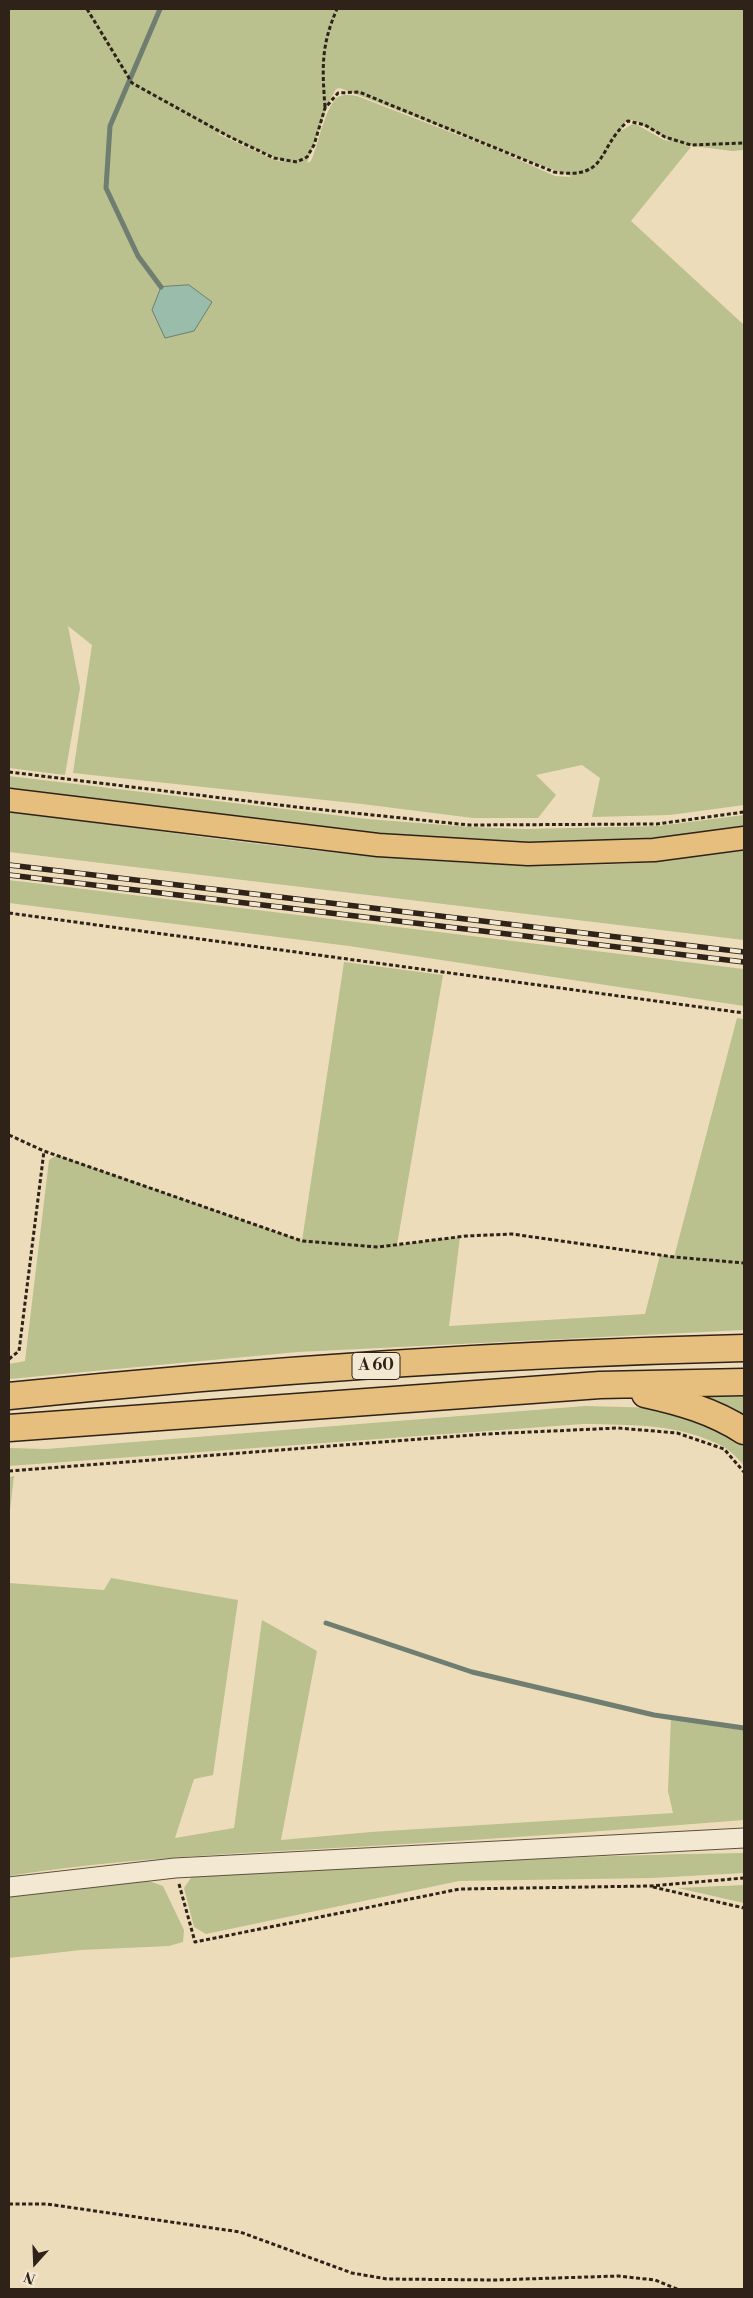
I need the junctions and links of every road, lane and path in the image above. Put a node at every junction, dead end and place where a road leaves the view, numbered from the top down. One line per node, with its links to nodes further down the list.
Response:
1 (88, 9): 3 (path)
2 (337, 9): 3 (path)
3 (325, 108): 4 (path)
4 (744, 143)
5 (9, 772): 7 (path)
6 (9, 800): 8 (main road)
7 (744, 812)
8 (744, 838)
9 (9, 912): 10 (path)
10 (744, 1013)
11 (9, 1135): 12 (path)
12 (44, 1151): 13 (path); 15 (path)
13 (744, 1263)
14 (744, 1348): 18 (highway, A 60)
15 (9, 1359)
16 (744, 1382): 17 (highway, A 60)
17 (600, 1385): 19 (highway, A 60); 20 (highway)
18 (9, 1396)
19 (9, 1428)
20 (744, 1432)
21 (9, 1471): 22 (path)
22 (744, 1472)
23 (744, 1838): 24 (street)
24 (175, 1868): 26 (path); 27 (street)
25 (744, 1878): 26 (path)
26 (650, 1886): 28 (path)
27 (9, 1887)
28 (744, 1908)
29 (9, 2204): 30 (path)
30 (677, 2289)

